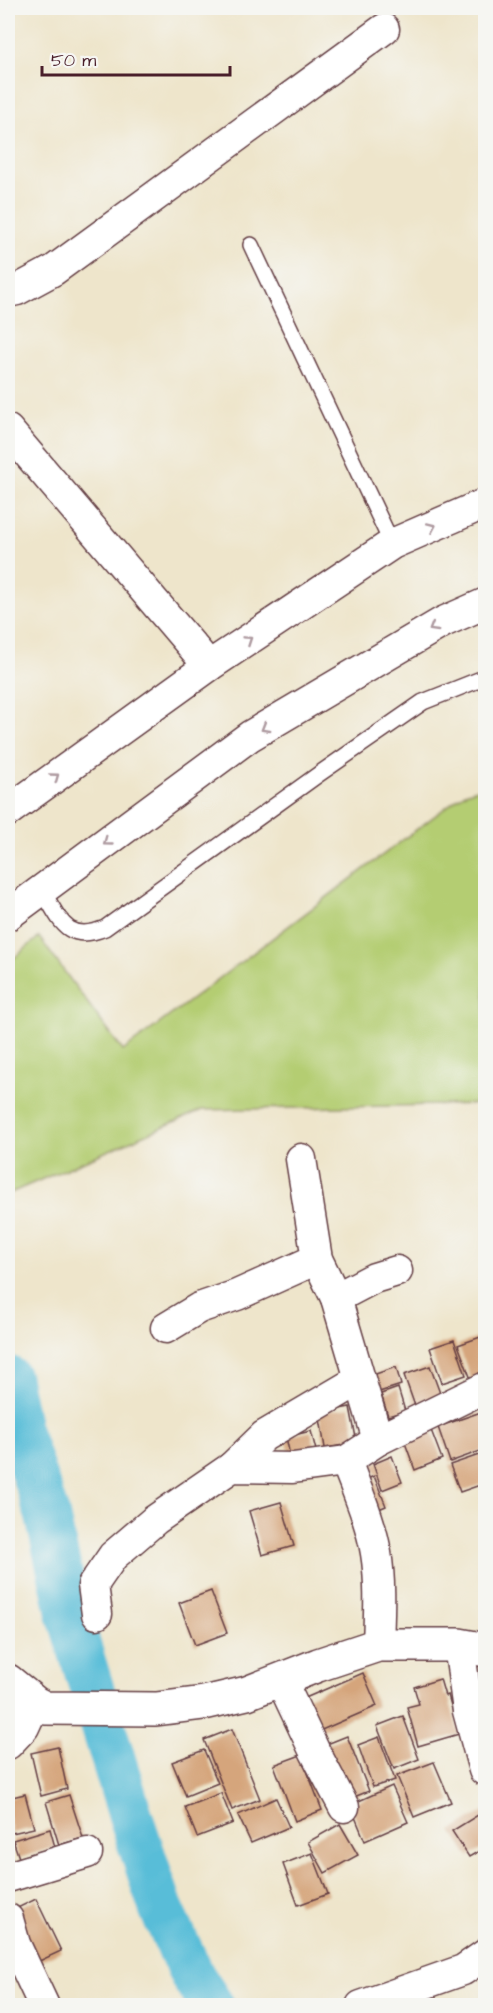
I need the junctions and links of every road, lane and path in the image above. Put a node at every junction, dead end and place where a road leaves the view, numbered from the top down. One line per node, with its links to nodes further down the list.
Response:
1 (384, 29): 3 (street)
2 (251, 245): 6 (lane)
3 (10, 299)
4 (8, 429): 8 (street)
5 (486, 503): 6 (street, one-way to 5)
6 (393, 544): 8 (street, one-way to 6)
7 (486, 603): 11 (street, one-way to 11)
8 (209, 666): 10 (street, one-way to 8)
9 (486, 677): 11 (lane)
10 (8, 811)
11 (42, 890): 12 (street)
12 (8, 915)
13 (301, 1159): 14 (street)
14 (317, 1259): 16 (street); 17 (street)
15 (397, 1271): 16 (street)
16 (336, 1298): 18 (street)
17 (166, 1328)
18 (360, 1380): 20 (street); 22 (street)
19 (486, 1387): 20 (street)
20 (378, 1440): 21 (street)
21 (346, 1461): 22 (street); 24 (street)
22 (232, 1467): 23 (street)
23 (97, 1614)
24 (378, 1645): 25 (street); 26 (street)
25 (472, 1647): 30 (street)
26 (282, 1680): 28 (street); 31 (street)
27 (8, 1681): 28 (street)
28 (40, 1706): 29 (street)
29 (8, 1744)
30 (484, 1770)
31 (344, 1807)
32 (87, 1853): 33 (street)
33 (8, 1877)
34 (10, 1937): 36 (street)
35 (486, 1954): 37 (street)
36 (44, 2006)
37 (361, 2006)

